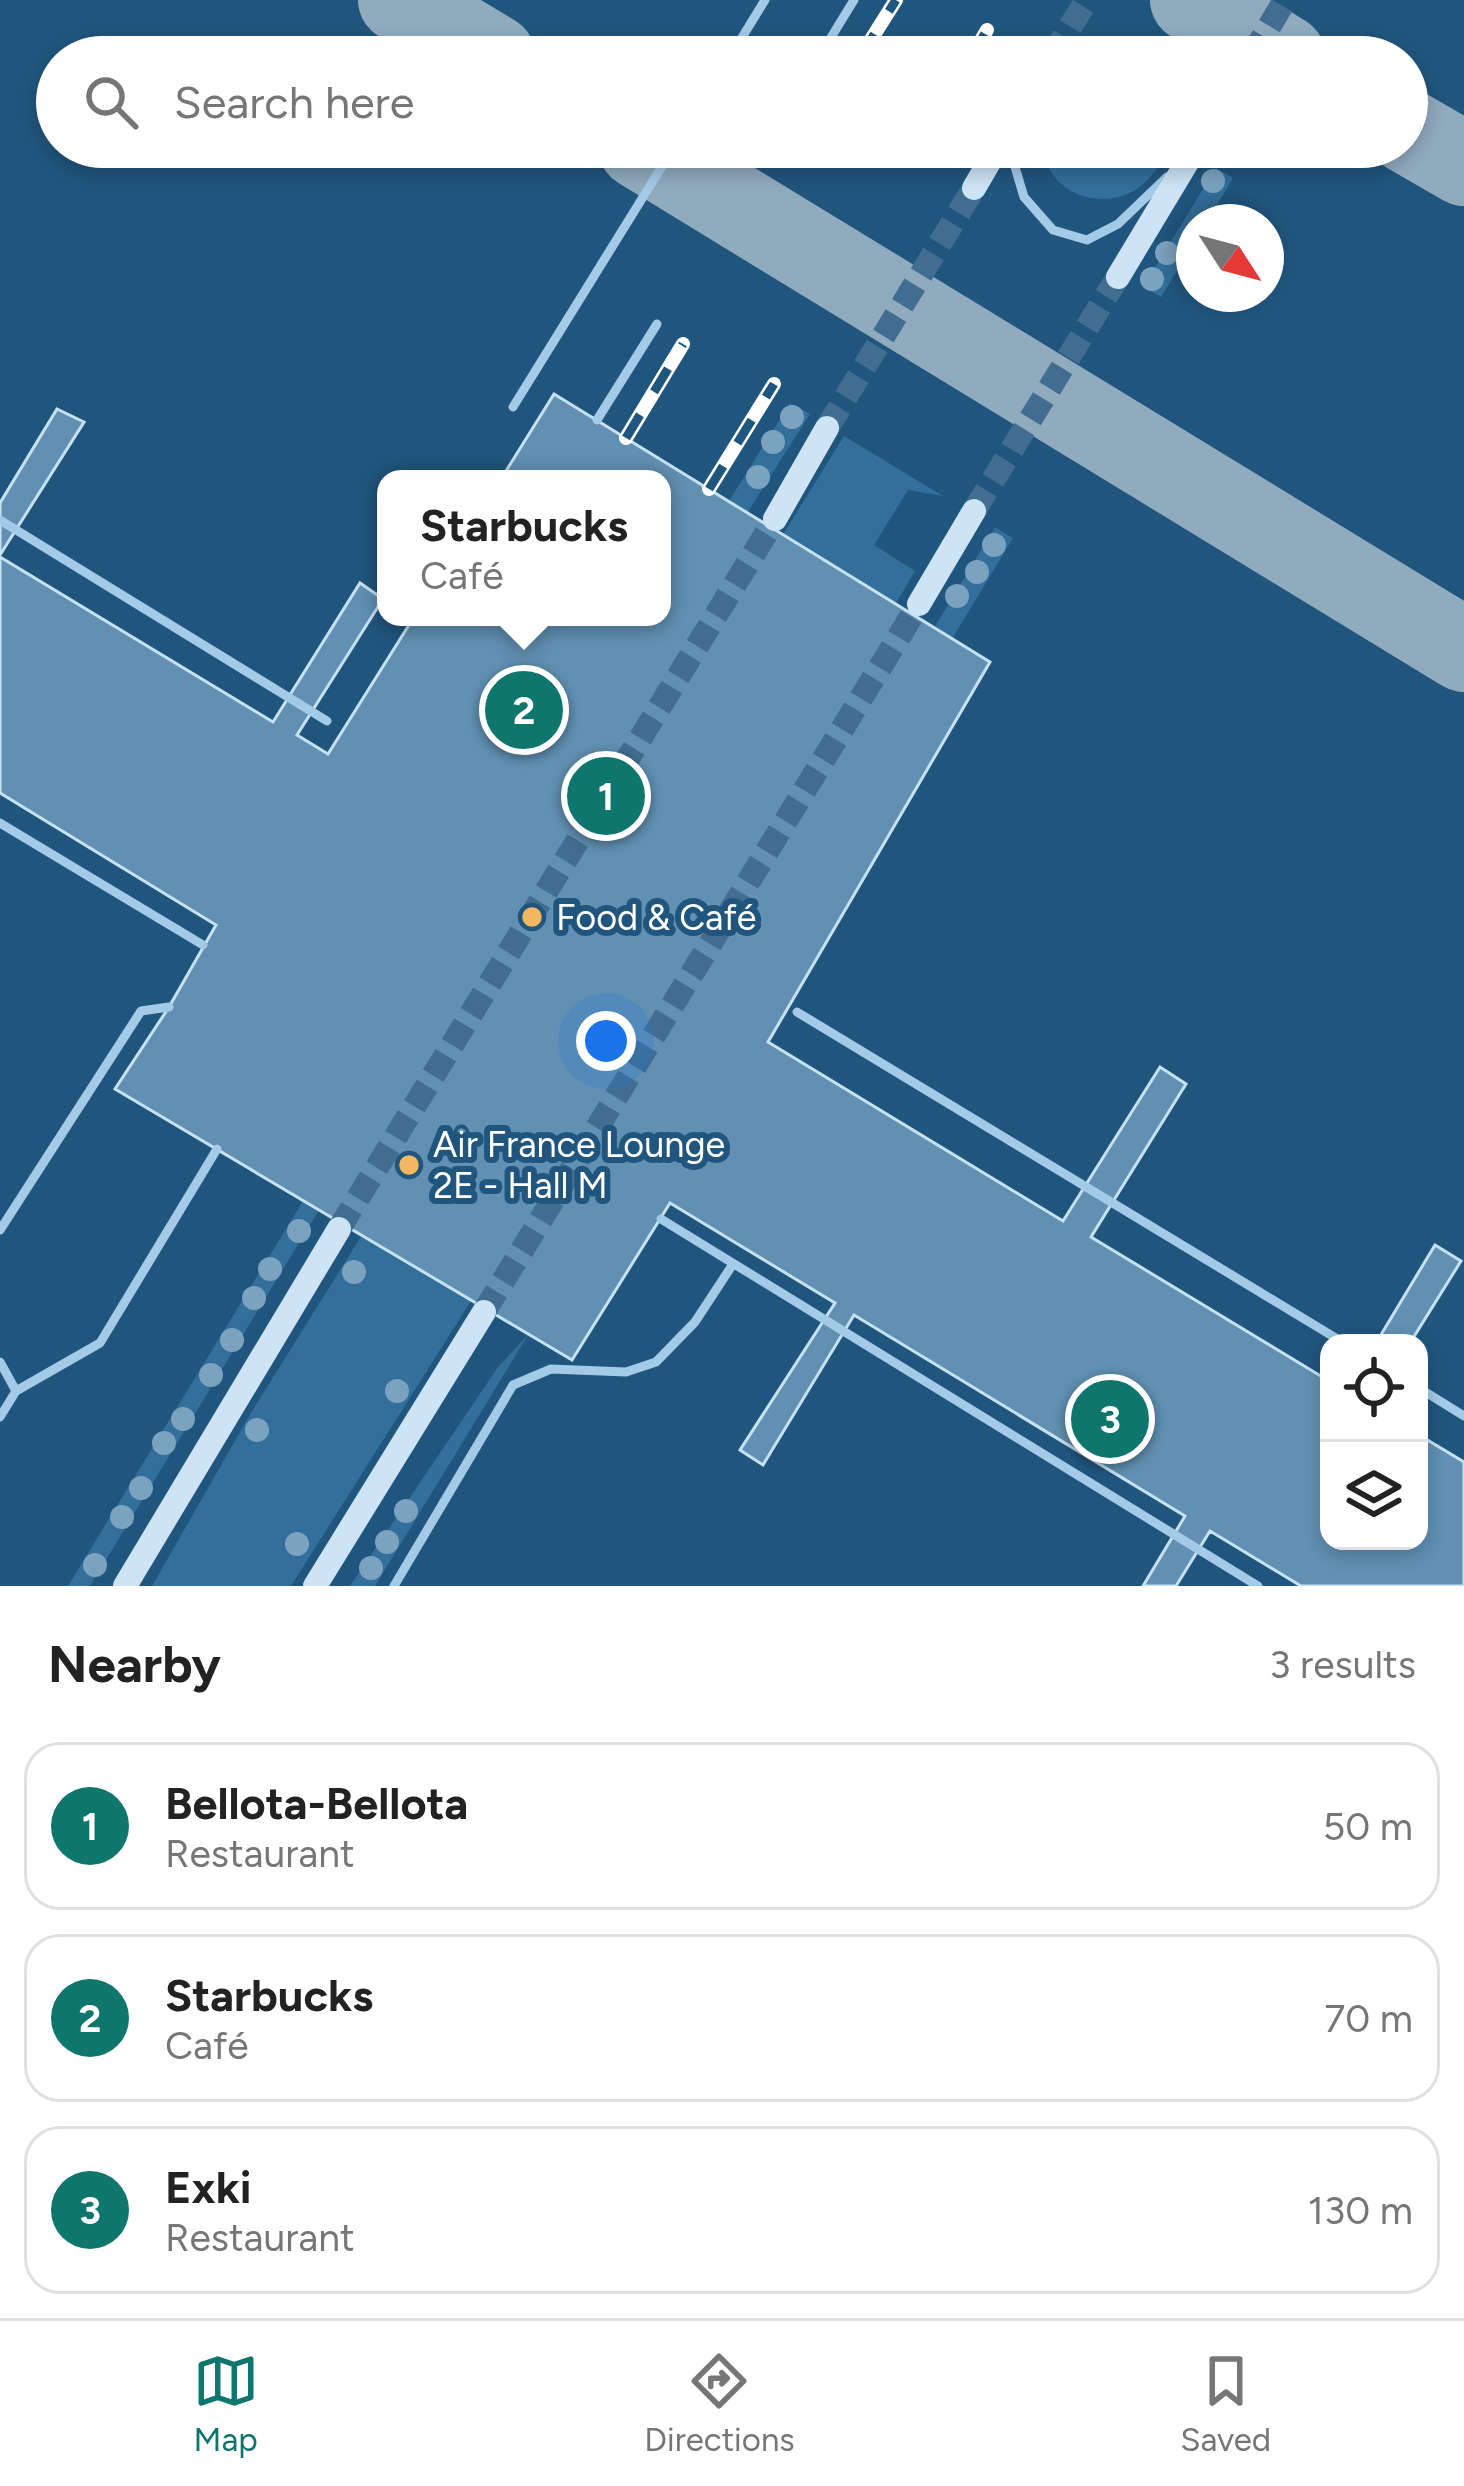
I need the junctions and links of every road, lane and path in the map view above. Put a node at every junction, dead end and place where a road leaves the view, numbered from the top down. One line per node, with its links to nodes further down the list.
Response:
1 (765, 0): 3 (lane)
2 (854, 0): 4 (lane)
3 (743, 36)
4 (832, 36)
5 (661, 168): 13 (lane)
6 (986, 168): 10 (main road)
7 (1016, 168): 8 (lane)
8 (1177, 168)
9 (1184, 168): 11 (main road)
10 (974, 188)
11 (1118, 277)
12 (657, 324): 14 (lane)
13 (513, 407)
14 (597, 420)
15 (827, 428): 17 (main road)
16 (974, 512): 19 (main road)
17 (776, 519)
18 (0, 520): 20 (lane)
19 (919, 604)
20 (327, 721)
21 (0, 823): 22 (lane)
22 (203, 945)
23 (170, 1007): 28 (lane)
24 (797, 1012): 31 (lane)
25 (217, 1150): 33 (lane)
26 (661, 1219): 29 (lane)
27 (339, 1229): 37 (main road)
28 (0, 1230)
29 (733, 1264): 39 (lane); 40 (lane)
30 (484, 1312): 38 (main road)
31 (1329, 1334)
32 (0, 1362): 33 (lane)
33 (16, 1391): 36 (lane)
34 (1428, 1394): 35 (lane)
35 (1464, 1416)
36 (0, 1417)
37 (125, 1586)
38 (315, 1586)
39 (394, 1586)
40 (1258, 1586)

